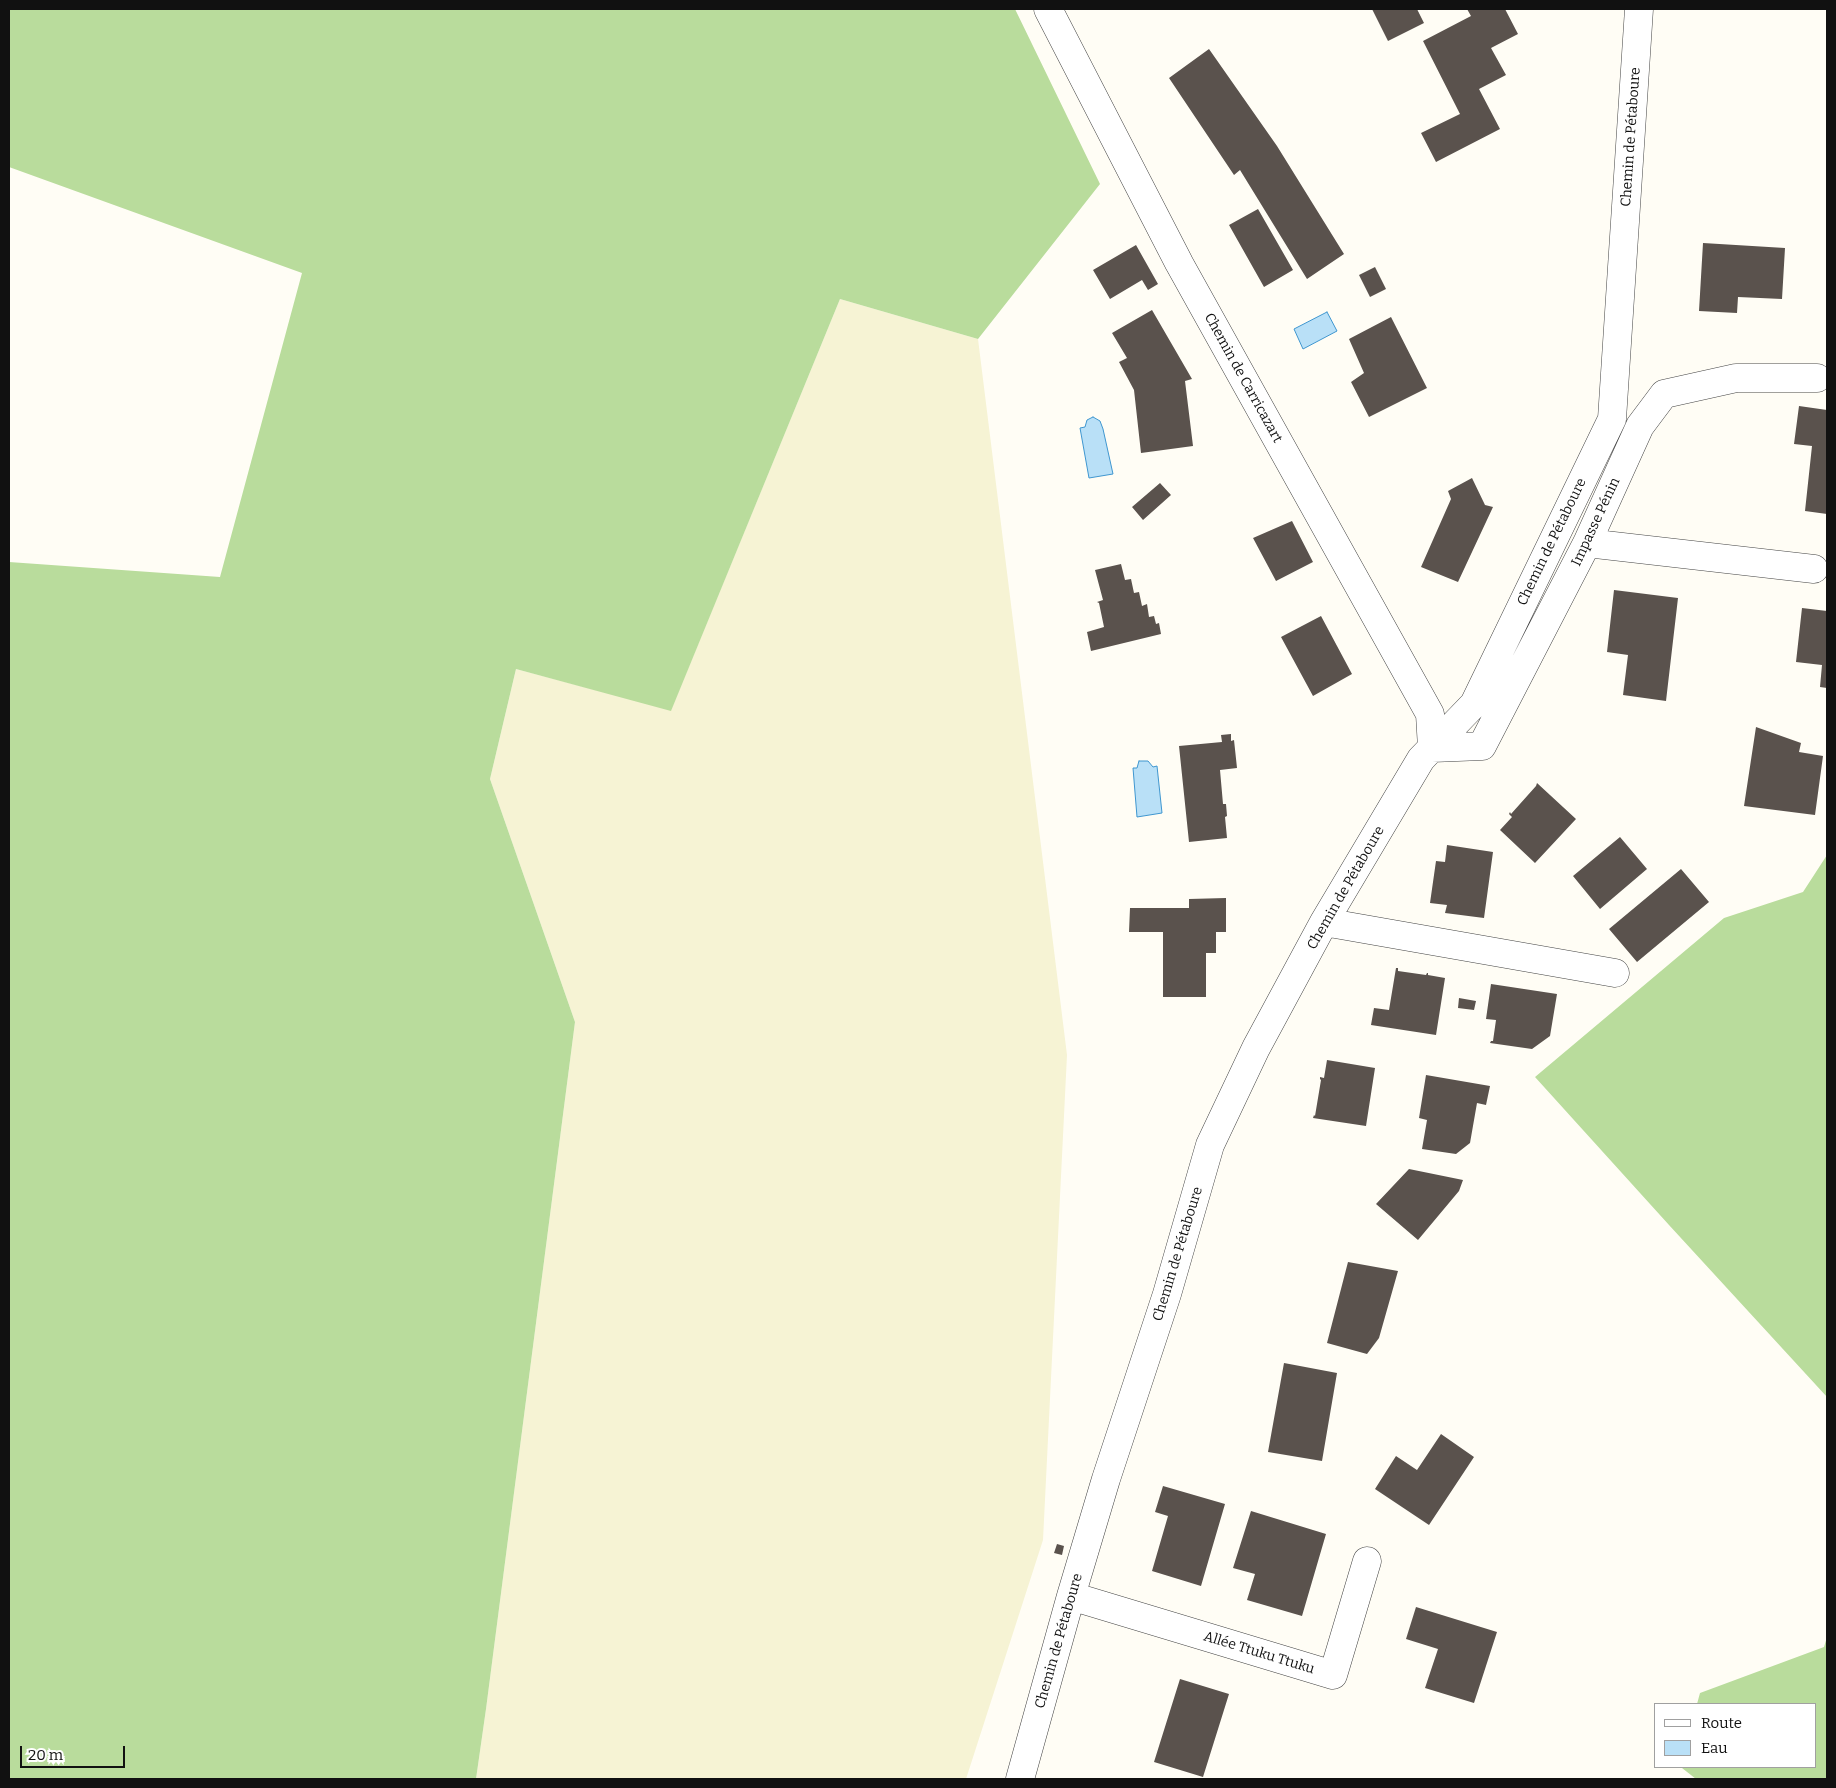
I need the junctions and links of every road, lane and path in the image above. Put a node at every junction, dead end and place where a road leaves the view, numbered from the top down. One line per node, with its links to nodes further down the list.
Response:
1 (1048, 9): 6 (street, Chemin de Carricazart)
2 (1639, 9): 6 (street, Chemin de Pétaboure)
3 (1817, 378): 4 (street, Impasse Pénin)
4 (1587, 543): 5 (street); 6 (street, Impasse Pénin)
5 (1814, 569)
6 (1432, 748): 7 (street, Chemin de Pétaboure)
7 (1324, 922): 8 (street); 10 (street, Chemin de Pétaboure)
8 (1615, 973)
9 (1367, 1561): 10 (street, Allée Ttuku Ttuku)
10 (1071, 1596): 11 (street, Chemin de Pétaboure)
11 (1020, 1779)

